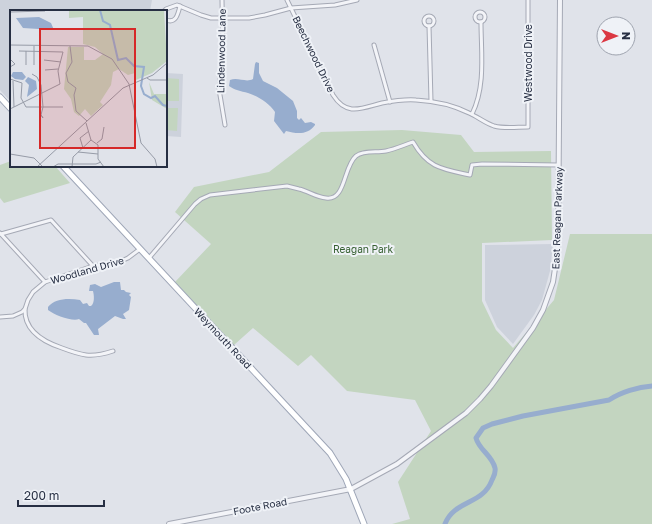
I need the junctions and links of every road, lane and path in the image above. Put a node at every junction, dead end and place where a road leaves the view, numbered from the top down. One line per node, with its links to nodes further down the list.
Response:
1 (222, 0): 9 (street, Lindenwood Lane)
2 (287, 0): 7 (street, Beechwood Drive)
3 (357, 0): 7 (street)
4 (528, 0): 20 (street, Westwood Drive)
5 (560, 0): 21 (street, East Reagan Parkway)
6 (180, 6): 8 (street); 9 (street); 10 (street)
7 (291, 8): 9 (street); 16 (street, Beechwood Drive)
8 (165, 10)
9 (223, 18): 19 (street, Lindenwood Lane)
10 (167, 20)
11 (480, 22): 18 (street)
12 (429, 26): 15 (street)
13 (374, 45): 16 (street)
14 (0, 97): 17 (main road)
15 (431, 101): 16 (street, Beechwood Drive); 18 (street, Beechwood Drive)
16 (390, 102)
17 (10, 108)
18 (472, 114): 20 (street, Beechwood Drive)
19 (225, 125)
20 (528, 127)
21 (558, 165): 25 (street); 33 (street, East Reagan Parkway)
22 (64, 167): 24 (main road, Weymouth Road)
23 (1, 234): 26 (street); 27 (street)
24 (140, 249): 25 (main road, Weymouth Road); 26 (street, Woodland Drive)
25 (149, 258): 33 (main road, Weymouth Road)
26 (93, 266): 27 (street, Woodland Drive)
27 (45, 282): 28 (street, Woodland Drive)
28 (26, 308): 29 (street, Woodland Drive); 31 (street)
29 (18, 314): 30 (street, Woodland Drive); 31 (street)
30 (0, 317)
31 (26, 318): 32 (street)
32 (113, 351)
33 (351, 489): 34 (street, Foote Road); 35 (main road, Weymouth Road)
34 (169, 524)
35 (364, 524)

